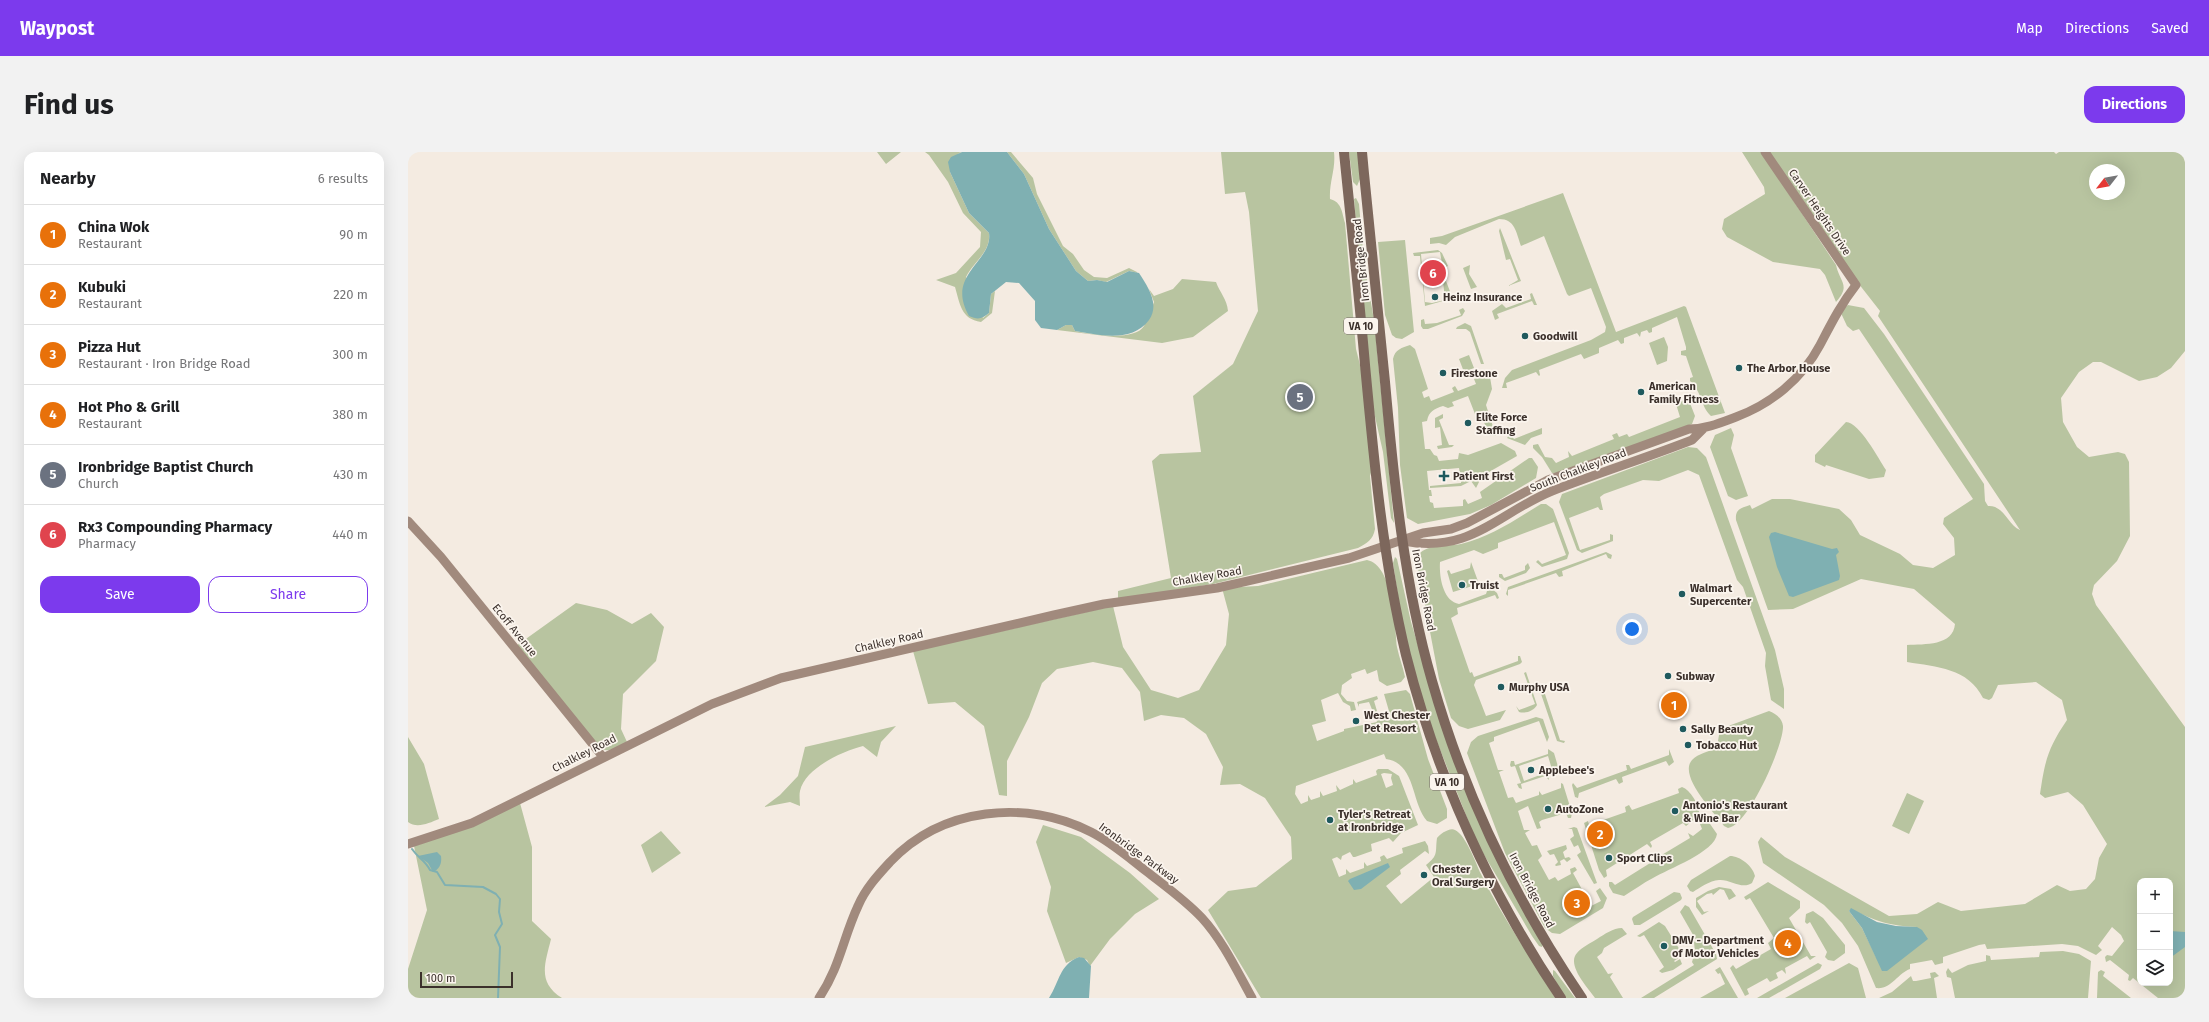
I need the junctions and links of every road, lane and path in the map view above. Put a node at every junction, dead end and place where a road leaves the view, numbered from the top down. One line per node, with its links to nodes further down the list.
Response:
1 (1344, 152): 8 (main road, Iron Bridge Road / VA 10)
2 (1362, 152): 7 (main road, Iron Bridge Road / VA 10)
3 (1765, 152): 4 (street, Carver Heights Drive)
4 (1856, 285): 5 (street, South Chalkley Road)
5 (1703, 429): 7 (street, South Chalkley Road); 7 (street, South Chalkley Road)
6 (408, 521): 9 (street, Ecoff Avenue)
7 (1403, 540): 8 (street, Chalkley Road); 14 (main road, Iron Bridge Road / VA 10)
8 (1385, 546): 9 (street, Chalkley Road); 13 (main road, Iron Bridge Road / VA 10)
9 (603, 757): 10 (street, Chalkley Road)
10 (408, 844)
11 (818, 998): 12 (street, Ironbridge Parkway)
12 (1252, 998)
13 (1561, 998)
14 (1582, 998)

